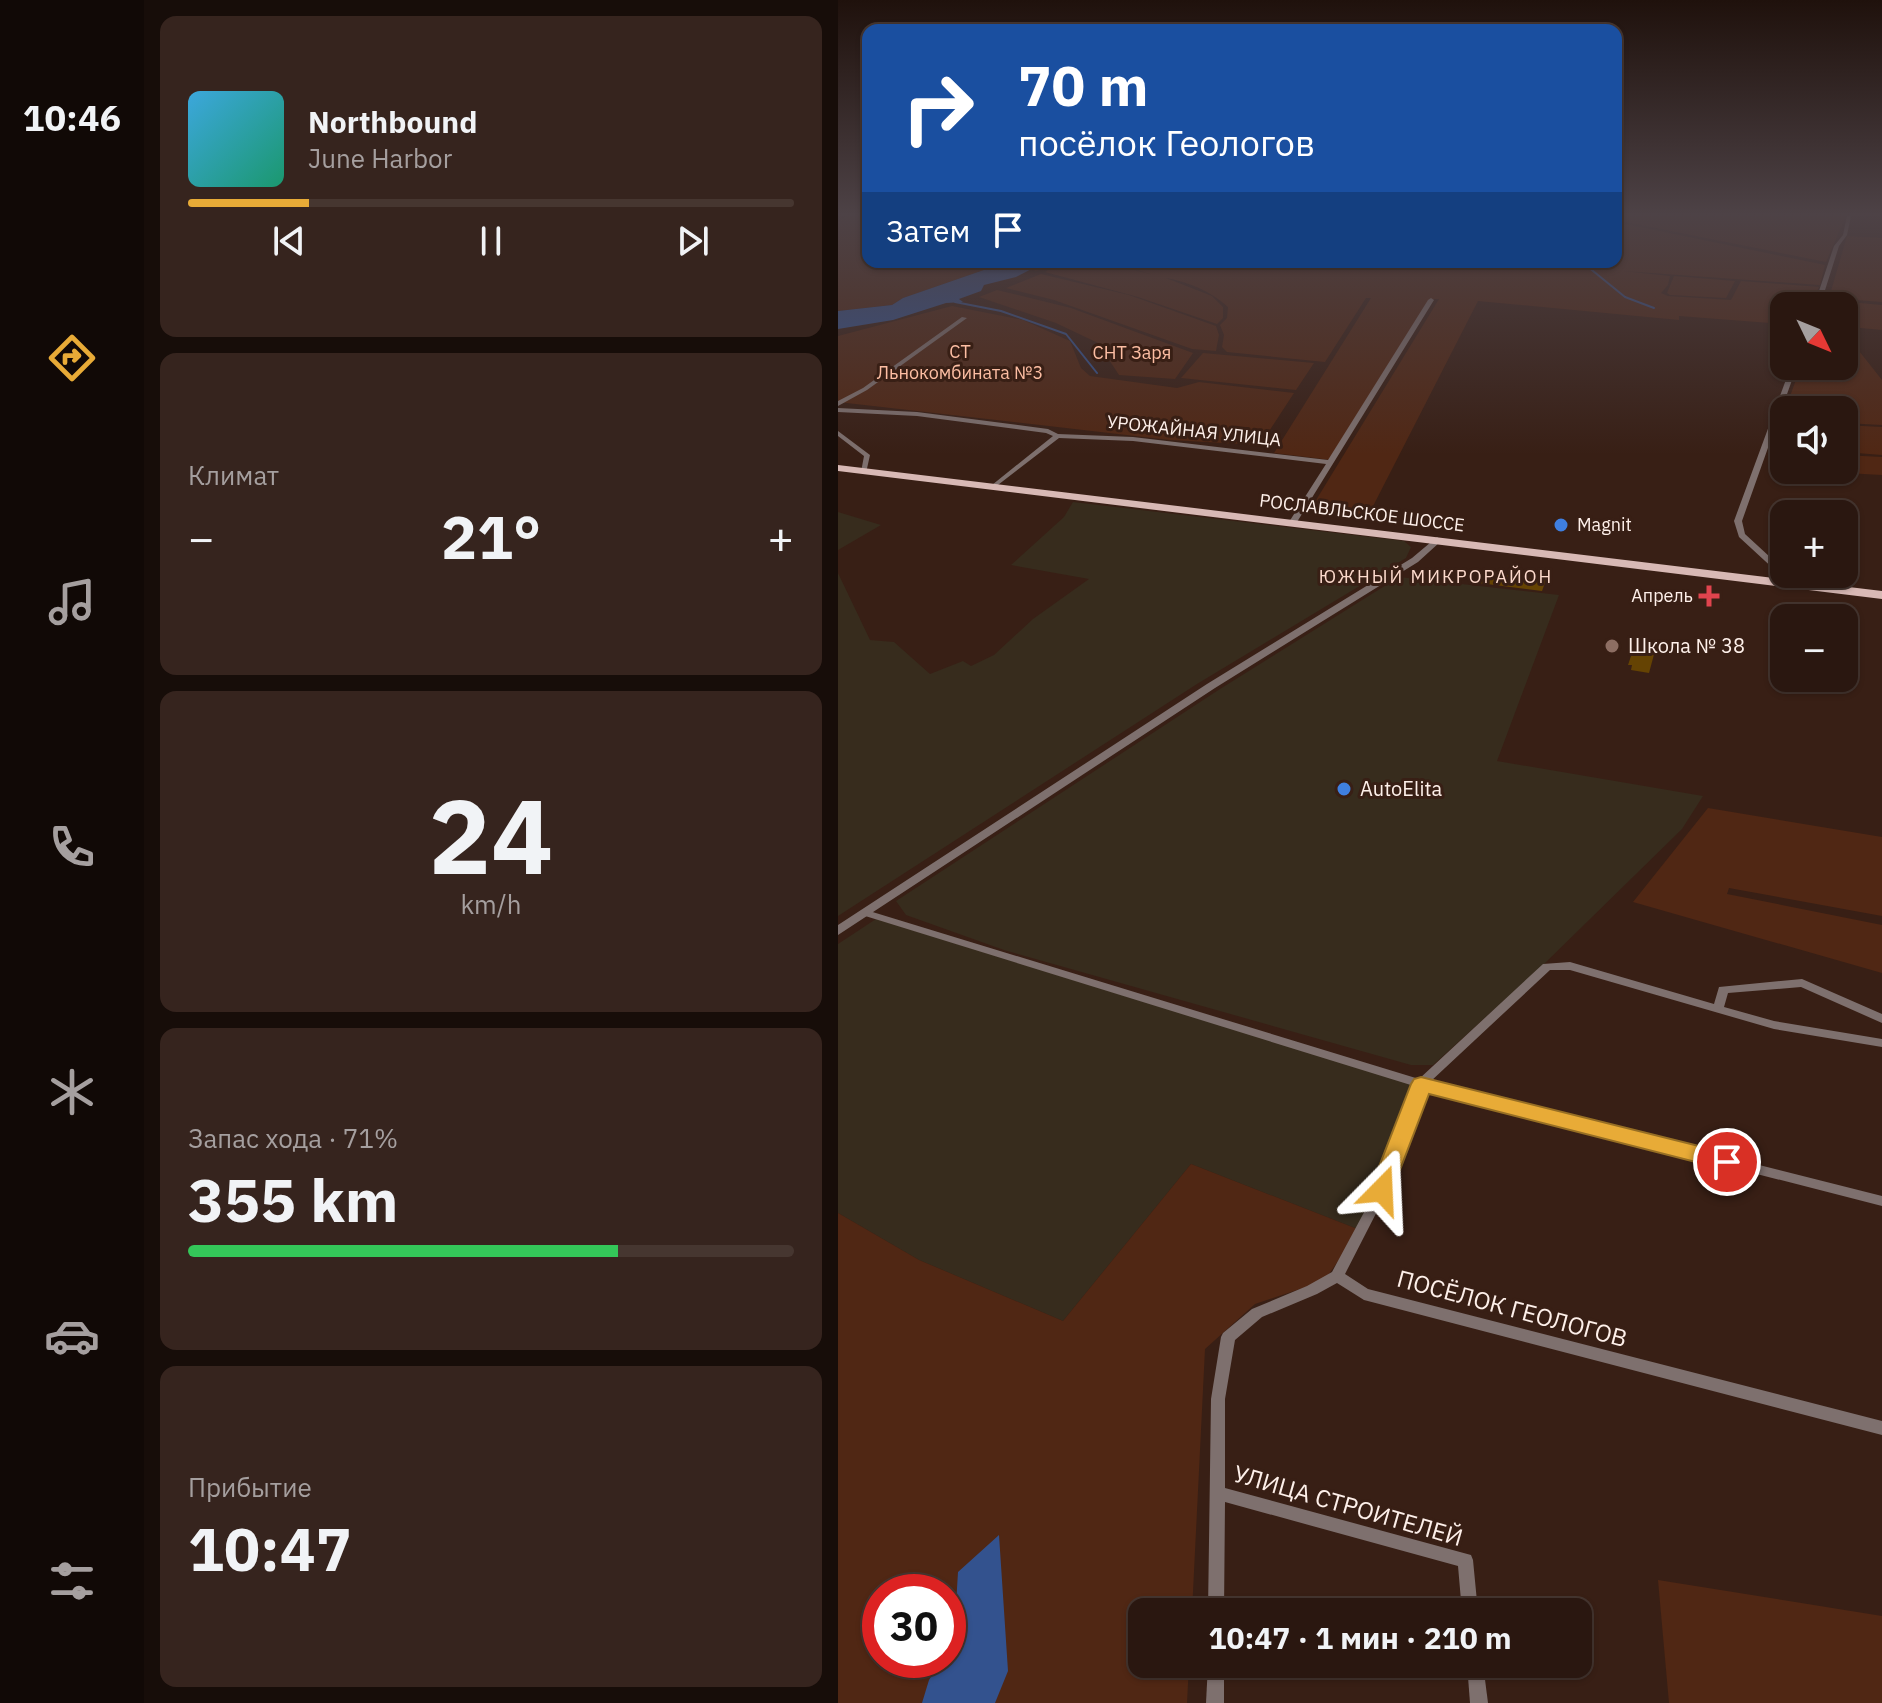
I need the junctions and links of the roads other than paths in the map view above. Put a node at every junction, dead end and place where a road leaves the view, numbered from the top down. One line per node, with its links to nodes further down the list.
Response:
1 (1431, 300): 8 (street)
2 (964, 318): 4 (street)
3 (1789, 380): 14 (street)
4 (838, 404)
5 (838, 410): 7 (street, УРОЖАЙНАЯ УЛИЦА)
6 (838, 433): 10 (street)
7 (1057, 436): 8 (street, УРОЖАЙНАЯ УЛИЦА); 11 (street)
8 (1328, 462): 12 (street)
9 (838, 468): 10 (main road, РОСЛАВЛЬСКОЕ ШОССЕ)
10 (864, 472): 11 (main road, РОСЛАВЛЬСКОЕ ШОССЕ)
11 (994, 486): 12 (main road, РОСЛАВЛЬСКОЕ ШОССЕ)
12 (1293, 522): 13 (main road, РОСЛАВЛЬСКОЕ ШОССЕ)
13 (1437, 540): 15 (main road, РОСЛАВЛЬСКОЕ ШОССЕ); 18 (street)
14 (1770, 561)
15 (1770, 582)
16 (1823, 588): 17 (main road, РОСЛАВЛЬСКОЕ ШОССЕ)
17 (1882, 595)
18 (866, 913): 19 (street); 23 (street)
19 (838, 931)
20 (1719, 1006): 21 (street); 22 (street); 23 (street)
21 (1882, 1019)
22 (1882, 1043)
23 (1421, 1084): 24 (street); 25 (street)
24 (1882, 1201)
25 (1337, 1276): 26 (street, ПОСЁЛОК ГЕОЛОГОВ); 27 (street)
26 (1882, 1428)
27 (1217, 1493): 28 (street); 29 (street, УЛИЦА СТРОИТЕЛЕЙ)
28 (1217, 1598)
29 (1469, 1598)
30 (1216, 1678): 32 (street)
31 (1476, 1678): 33 (street)
32 (1215, 1703)
33 (1479, 1703)

